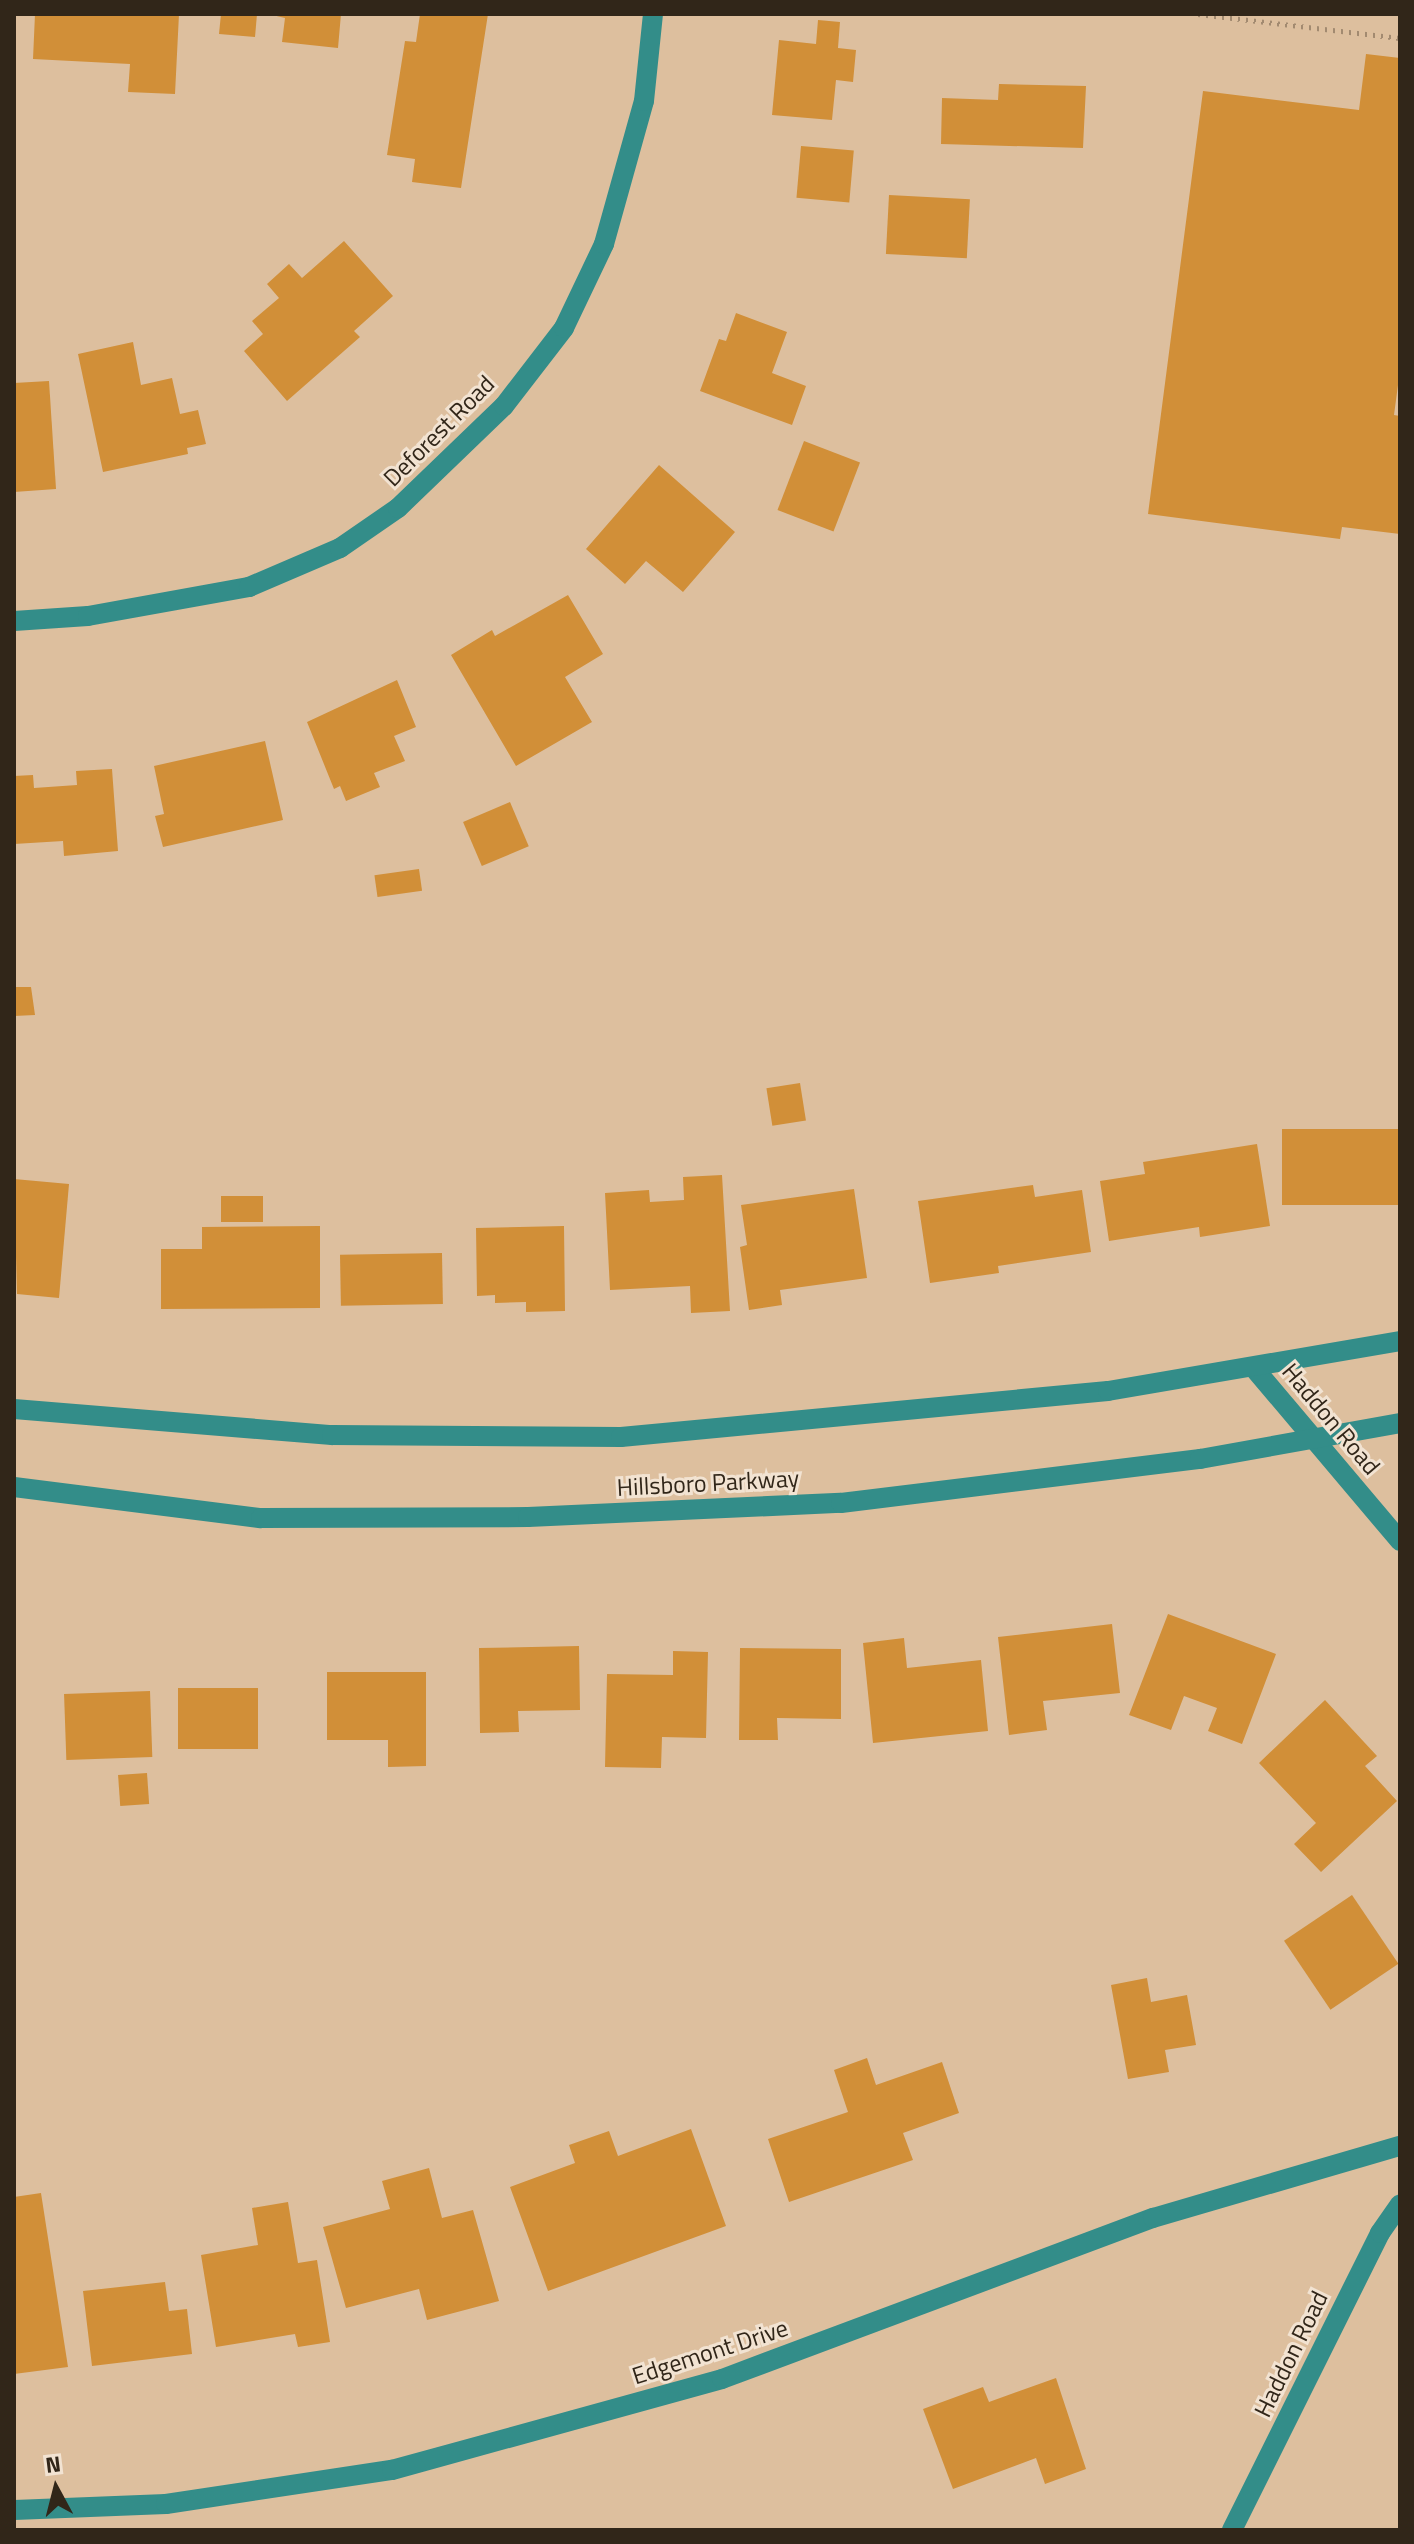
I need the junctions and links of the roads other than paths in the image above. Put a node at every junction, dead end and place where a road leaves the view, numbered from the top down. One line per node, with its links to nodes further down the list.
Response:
1 (653, 14): 2 (street, Deforest Road)
2 (14, 621)
3 (1400, 1341): 4 (street)
4 (1253, 1367): 5 (street); 7 (street, Haddon Road)
5 (14, 1409)
6 (1400, 1423): 7 (street, Hillsboro Parkway)
7 (1313, 1438): 8 (street, Hillsboro Parkway); 9 (street, Haddon Road)
8 (14, 1487)
9 (1400, 1541)
10 (1400, 2146): 12 (street, Edgemont Drive)
11 (1400, 2204): 13 (street, Haddon Road)
12 (14, 2510)
13 (1232, 2530)

